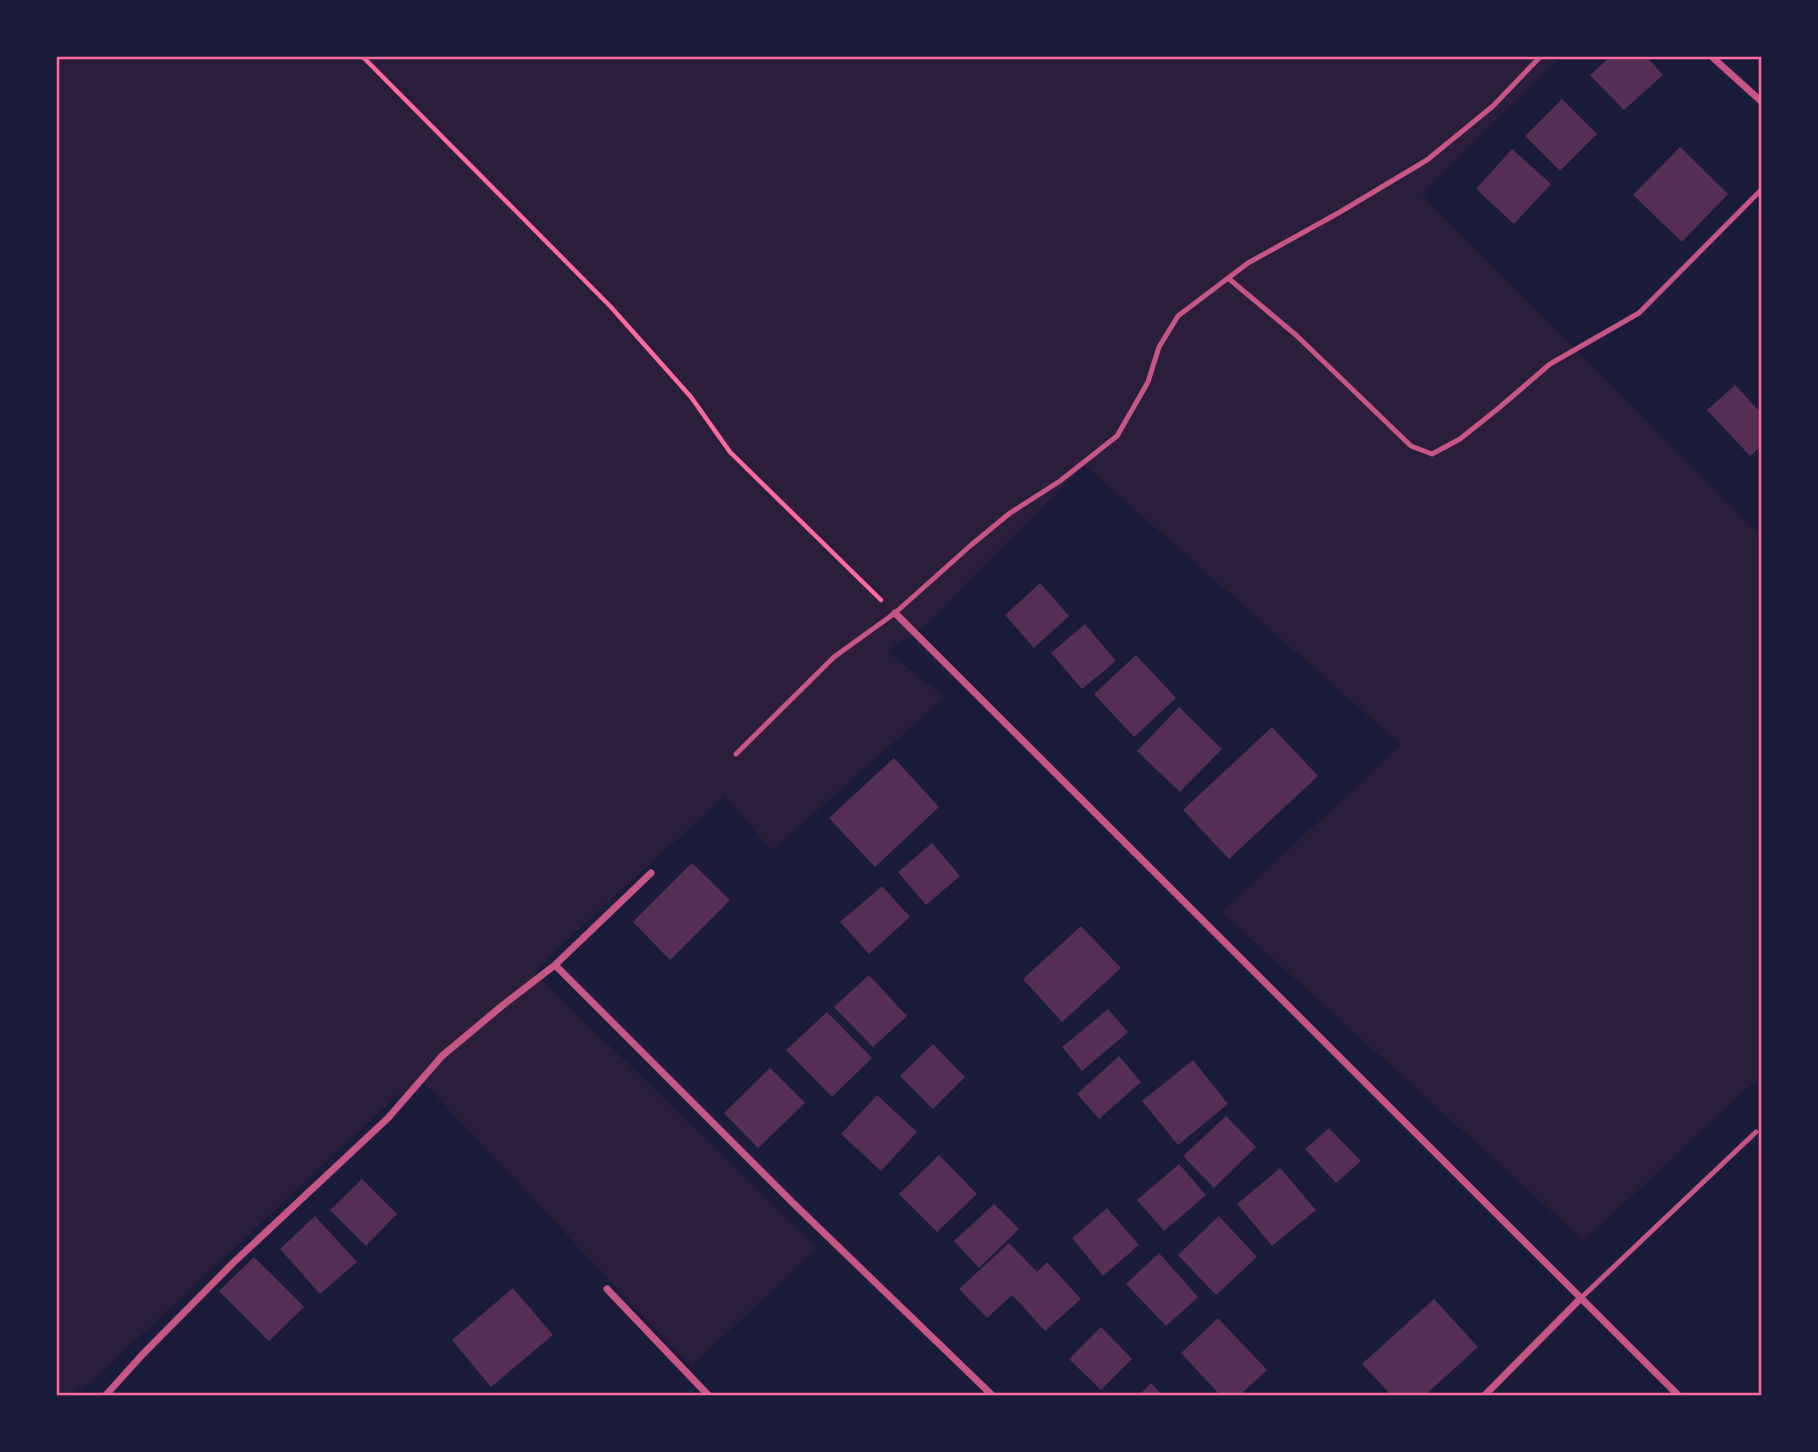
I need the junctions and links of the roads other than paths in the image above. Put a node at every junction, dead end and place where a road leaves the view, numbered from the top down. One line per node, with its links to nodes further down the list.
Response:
1 (1541, 56): 5 (lane)
2 (1711, 56): 3 (street)
3 (1762, 102)
4 (1762, 189): 5 (lane)
5 (1228, 278): 6 (lane)
6 (895, 613): 7 (lane); 12 (street)
7 (736, 754)
8 (651, 873): 9 (street)
9 (555, 965): 13 (street); 15 (street)
10 (1756, 1132): 12 (lane)
11 (607, 1289): 14 (street)
12 (1581, 1298): 16 (street); 17 (street)
13 (105, 1396)
14 (709, 1396)
15 (993, 1396)
16 (1483, 1396)
17 (1679, 1396)

